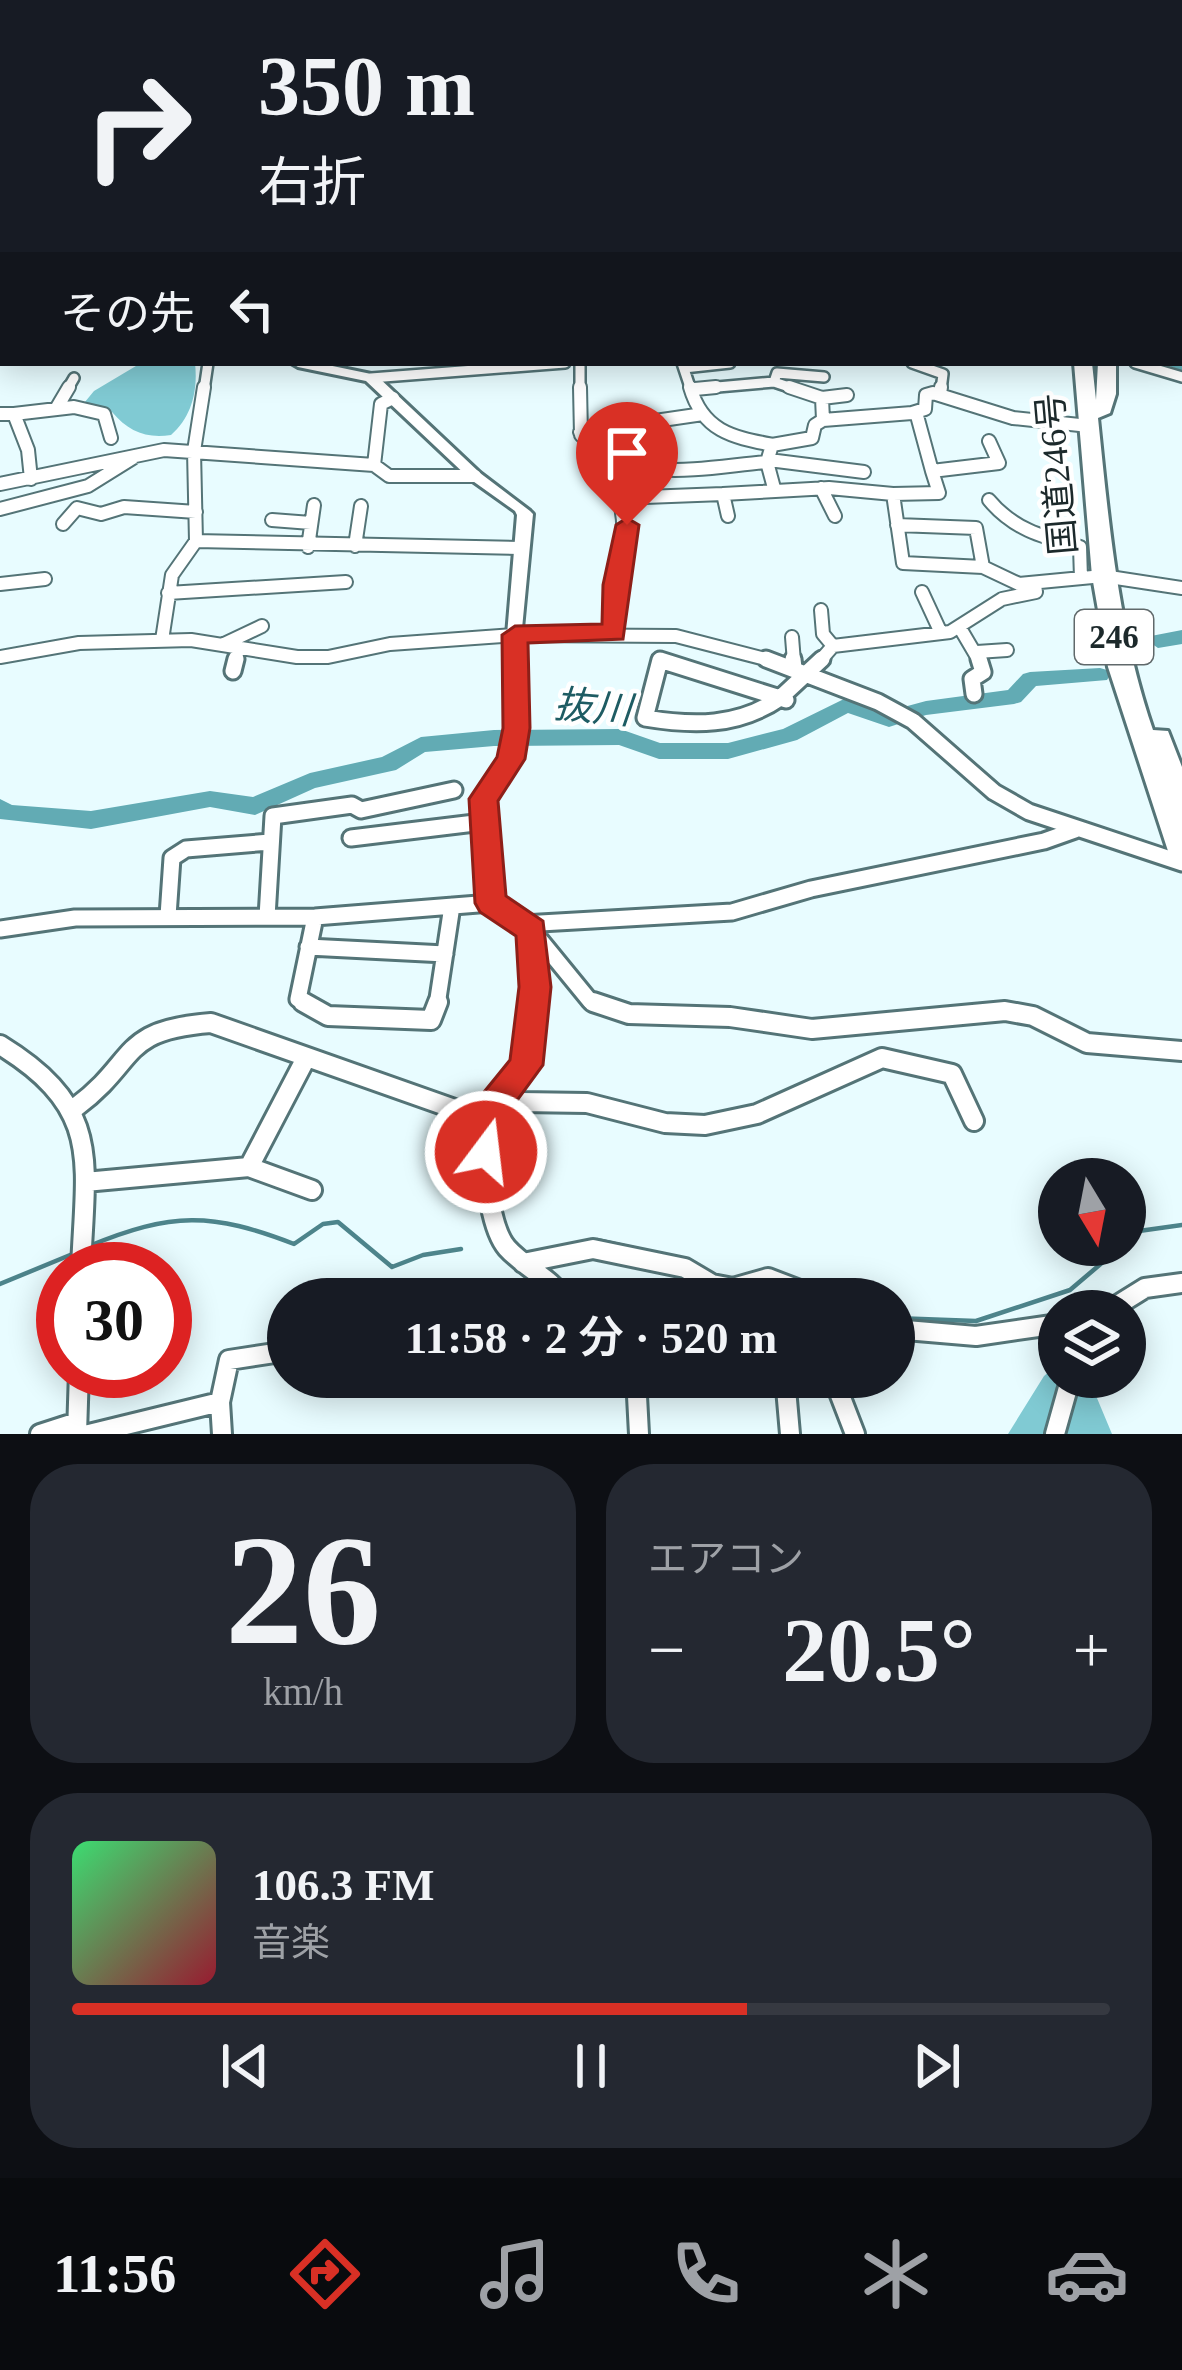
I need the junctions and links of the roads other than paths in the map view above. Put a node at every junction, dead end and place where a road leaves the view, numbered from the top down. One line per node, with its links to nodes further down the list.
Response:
1 (208, 366): 35 (street)
2 (333, 366): 17 (street)
3 (505, 366): 13 (street)
4 (580, 366): 31 (street)
5 (684, 366): 20 (street)
6 (734, 366): 19 (street)
7 (920, 366): 21 (street)
8 (1075, 366): 29 (highway, 246)
9 (1084, 366): 29 (highway, 国道246号 / 246)
10 (1095, 366): 29 (highway, 国道246号 / 246)
11 (1105, 366): 29 (highway, 246)
12 (1145, 366): 15 (street)
13 (465, 368): 17 (street)
14 (824, 377): 18 (street)
15 (1182, 377)
16 (74, 378): 25 (street)
17 (371, 378): 23 (street)
18 (774, 382): 19 (street); 24 (street)
19 (750, 383): 20 (street)
20 (695, 389): 28 (street)
21 (940, 394): 26 (street); 29 (street)
22 (848, 395): 24 (street)
23 (393, 398): 38 (street); 41 (street)
24 (822, 398): 30 (street)
25 (56, 409): 27 (street); 32 (street)
26 (916, 412): 30 (street); 40 (street)
27 (7, 414): 42 (street)
28 (703, 414): 31 (street); 34 (street)
29 (1092, 417): 65 (highway, 国道246号 / 246)
30 (823, 420): 34 (street)
31 (580, 432): 37 (street)
32 (111, 438)
33 (989, 440): 40 (street)
34 (773, 445): 37 (street)
35 (194, 452): 36 (street); 38 (street); 53 (street)
36 (133, 458): 42 (street); 52 (street)
37 (768, 461): 39 (street); 44 (street)
38 (374, 465): 41 (street)
39 (818, 466): 45 (street); 46 (street)
40 (932, 471): 48 (street)
41 (476, 476): 63 (street)
42 (31, 479): 43 (street)
43 (0, 484)
44 (774, 488): 45 (street); 47 (street)
45 (825, 488): 46 (street); 55 (street)
46 (864, 491): 48 (street)
47 (723, 494): 54 (street); 76 (street)
48 (893, 494): 59 (street)
49 (989, 500): 65 (street)
50 (314, 505): 57 (street)
51 (361, 506): 61 (street)
52 (0, 509)
53 (196, 512): 58 (street); 60 (street)
54 (728, 516)
55 (835, 516)
56 (272, 520): 57 (street)
57 (311, 523): 62 (street)
58 (63, 524)
59 (896, 525): 64 (street); 64 (street)
60 (196, 541): 62 (street); 72 (street)
61 (356, 546): 62 (street); 63 (street)
62 (308, 548)
63 (520, 548): 78 (street)
64 (983, 566): 69 (street)
65 (1100, 577): 69 (street); 70 (street); 93 (highway, 国道246号 / 246); 98 (highway, 国道246号 / 246)
66 (45, 579): 68 (street)
67 (346, 582): 72 (street)
68 (0, 584)
69 (1035, 585): 75 (street)
70 (1182, 588)
71 (922, 592): 77 (street)
72 (168, 593): 80 (street)
73 (821, 610): 82 (street)
74 (262, 626): 81 (street)
75 (960, 628): 77 (street); 85 (street)
76 (614, 632): 78 (street); 87 (street)
77 (941, 633): 82 (street)
78 (515, 635): 83 (street); 94 (street)
79 (792, 637): 87 (street)
80 (162, 640): 81 (street); 86 (street)
81 (222, 645): 83 (street)
82 (833, 646): 89 (street)
83 (238, 648): 88 (street)
84 (1006, 650): 85 (street)
85 (977, 652): 90 (street)
86 (0, 657)
87 (794, 668): 89 (street)
88 (232, 671)
89 (813, 675): 91 (street); 95 (street)
90 (974, 694)
91 (786, 700): 91 (street)
92 (454, 790): 97 (street)
93 (1182, 802)
94 (483, 822): 96 (street); 99 (street)
95 (1075, 830): 98 (street); 104 (street)
96 (351, 838)
97 (270, 842): 101 (street); 102 (street)
98 (1182, 859)
99 (491, 903): 100 (street); 104 (street)
100 (452, 905): 103 (street); 107 (street)
101 (168, 916): 102 (street); 105 (street)
102 (267, 917): 103 (street)
103 (315, 917): 106 (street)
104 (527, 927): 109 (street); 112 (street)
105 (0, 929)
106 (308, 947): 107 (street); 107 (street)
107 (445, 953)
108 (0, 1046): 111 (street)
109 (1182, 1051)
110 (306, 1058): 111 (street); 112 (street); 114 (street)
111 (76, 1107): 115 (street)
112 (487, 1113): 113 (street); 118 (street)
113 (974, 1121)
114 (249, 1167): 115 (street); 116 (street)
115 (85, 1182): 117 (street)
116 (312, 1190)
117 (82, 1242)
118 (523, 1263): 119 (street); 120 (street)
119 (546, 1278)
120 (703, 1278)
121 (1182, 1283): 122 (street)
122 (1142, 1290)
123 (1038, 1328): 124 (street)
124 (915, 1334)
125 (267, 1355): 131 (street)
126 (79, 1398): 132 (street)
127 (637, 1398): 135 (street)
128 (787, 1398): 136 (street)
129 (841, 1398): 137 (street)
130 (1064, 1398): 138 (street)
131 (220, 1402): 132 (street); 134 (street)
132 (80, 1430): 133 (street)
133 (40, 1434)
134 (222, 1434)
135 (639, 1434)
136 (790, 1434)
137 (855, 1434)
138 (1055, 1434)

